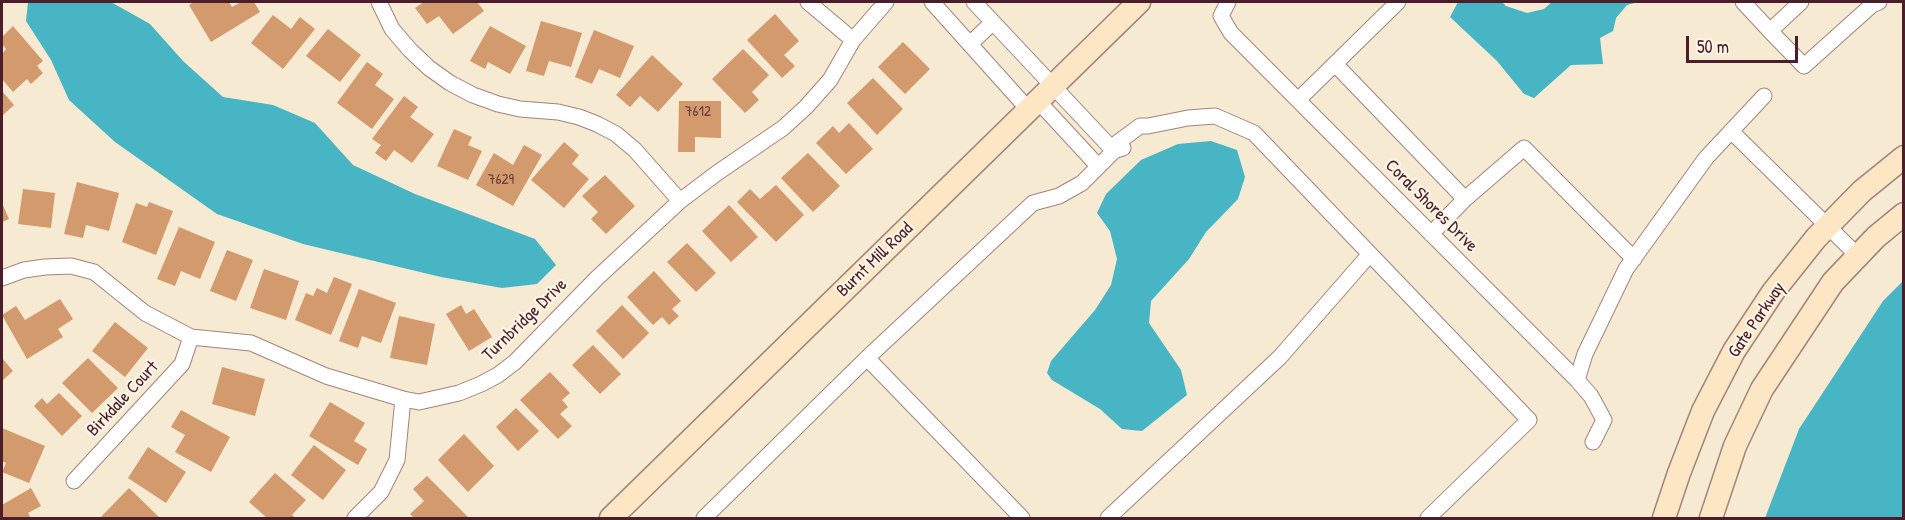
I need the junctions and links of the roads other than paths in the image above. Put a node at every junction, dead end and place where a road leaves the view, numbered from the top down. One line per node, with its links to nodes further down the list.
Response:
1 (379, 2): 25 (street)
2 (808, 2): 14 (street)
3 (886, 2): 14 (street, Turnbridge Drive)
4 (974, 2): 12 (street)
5 (1139, 2): 18 (main road, Burnt Mill Road)
6 (1228, 2): 19 (street, Coral Shores Drive)
7 (1398, 2): 16 (street)
8 (1743, 2): 13 (street)
9 (1801, 2): 13 (street)
10 (1879, 2): 13 (street)
11 (940, 4): 15 (street)
12 (993, 22): 15 (street); 18 (street)
13 (1770, 31)
14 (853, 40): 25 (street, Turnbridge Drive)
15 (970, 44): 18 (street)
16 (1335, 64): 19 (street); 24 (street)
17 (1764, 96): 20 (street)
18 (1040, 98): 21 (street); 23 (street); 40 (main road, Burnt Mill Road)
19 (1298, 100): 28 (street, Coral Shores Drive)
20 (1731, 131): 27 (street); 31 (street)
21 (1114, 151): 23 (street); 29 (street)
22 (1904, 157): 27 (main road, Gate Parkway)
23 (1098, 166): 34 (street)
24 (1466, 199): 28 (street); 31 (street)
25 (680, 201): 36 (street, Turnbridge Drive)
26 (1904, 214): 30 (main road)
27 (1828, 226): 30 (street); 45 (main road, Gate Parkway)
28 (1431, 234): 35 (street, Coral Shores Drive)
29 (1370, 254): 43 (street); 44 (street)
30 (1858, 256): 46 (main road)
31 (1634, 259): 35 (street)
32 (2, 278): 33 (street, Turnbridge Drive)
33 (191, 337): 36 (street, Turnbridge Drive); 38 (street, Birkdale Court)
34 (867, 358): 41 (street); 42 (street)
35 (1577, 380): 37 (street, Coral Shores Drive)
36 (403, 399): 39 (street)
37 (1593, 442)
38 (74, 481)
39 (355, 519)
40 (611, 519)
41 (704, 519)
42 (1022, 519)
43 (1108, 519)
44 (1428, 519)
45 (1664, 519)
46 (1711, 519)

